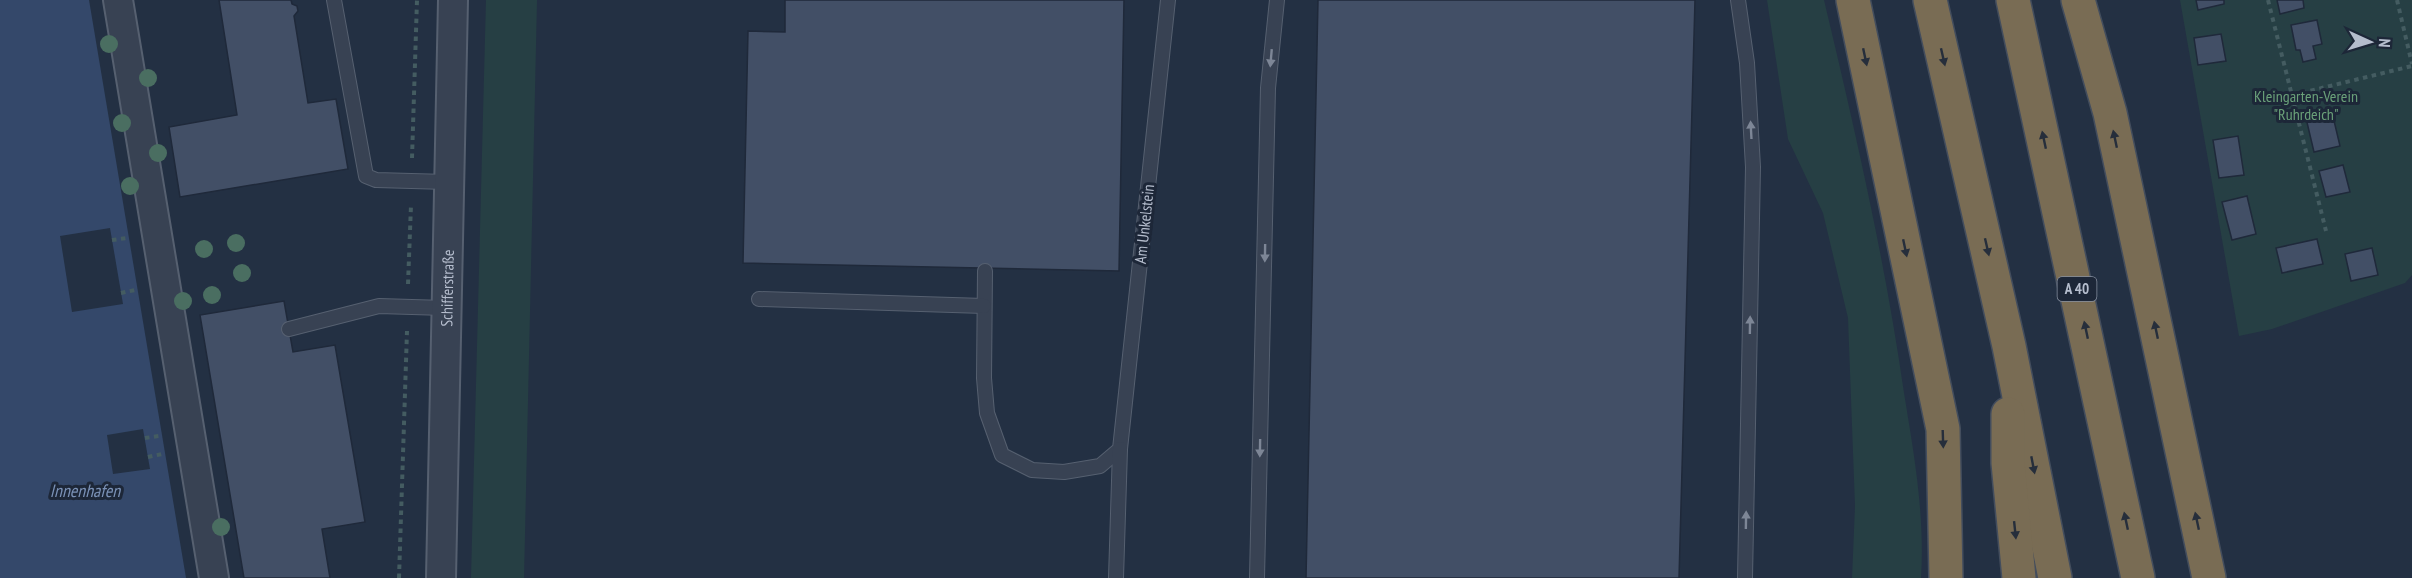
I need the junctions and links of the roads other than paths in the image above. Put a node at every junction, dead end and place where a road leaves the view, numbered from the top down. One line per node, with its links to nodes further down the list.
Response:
1 (118, 0): 19 (street)
2 (334, 0): 11 (lane)
3 (453, 0): 11 (street, Schifferstraße)
4 (1168, 0): 18 (lane, Am Unkelstein)
5 (1277, 0): 22 (lane, one-way to 22)
6 (1738, 0): 23 (lane, one-way to 6)
7 (1852, 0): 24 (highway, one-way to 24)
8 (1930, 0): 17 (highway, one-way to 17)
9 (2013, 0): 27 (highway, A 40, one-way to 9)
10 (2078, 0): 28 (highway, one-way to 10)
11 (447, 182): 15 (street, Schifferstraße)
12 (985, 271): 14 (lane)
13 (759, 299): 14 (lane)
14 (984, 306): 18 (lane)
15 (445, 308): 16 (lane); 20 (street, Schifferstraße)
16 (289, 329)
17 (2009, 346): 25 (highway, one-way to 25); 26 (highway, one-way to 26)
18 (1120, 448): 21 (lane, Am Unkelstein)
19 (214, 578)
20 (441, 578)
21 (1116, 578)
22 (1257, 578)
23 (1745, 578)
24 (1946, 578)
25 (2019, 578)
26 (2055, 578)
27 (2138, 578)
28 (2209, 578)

